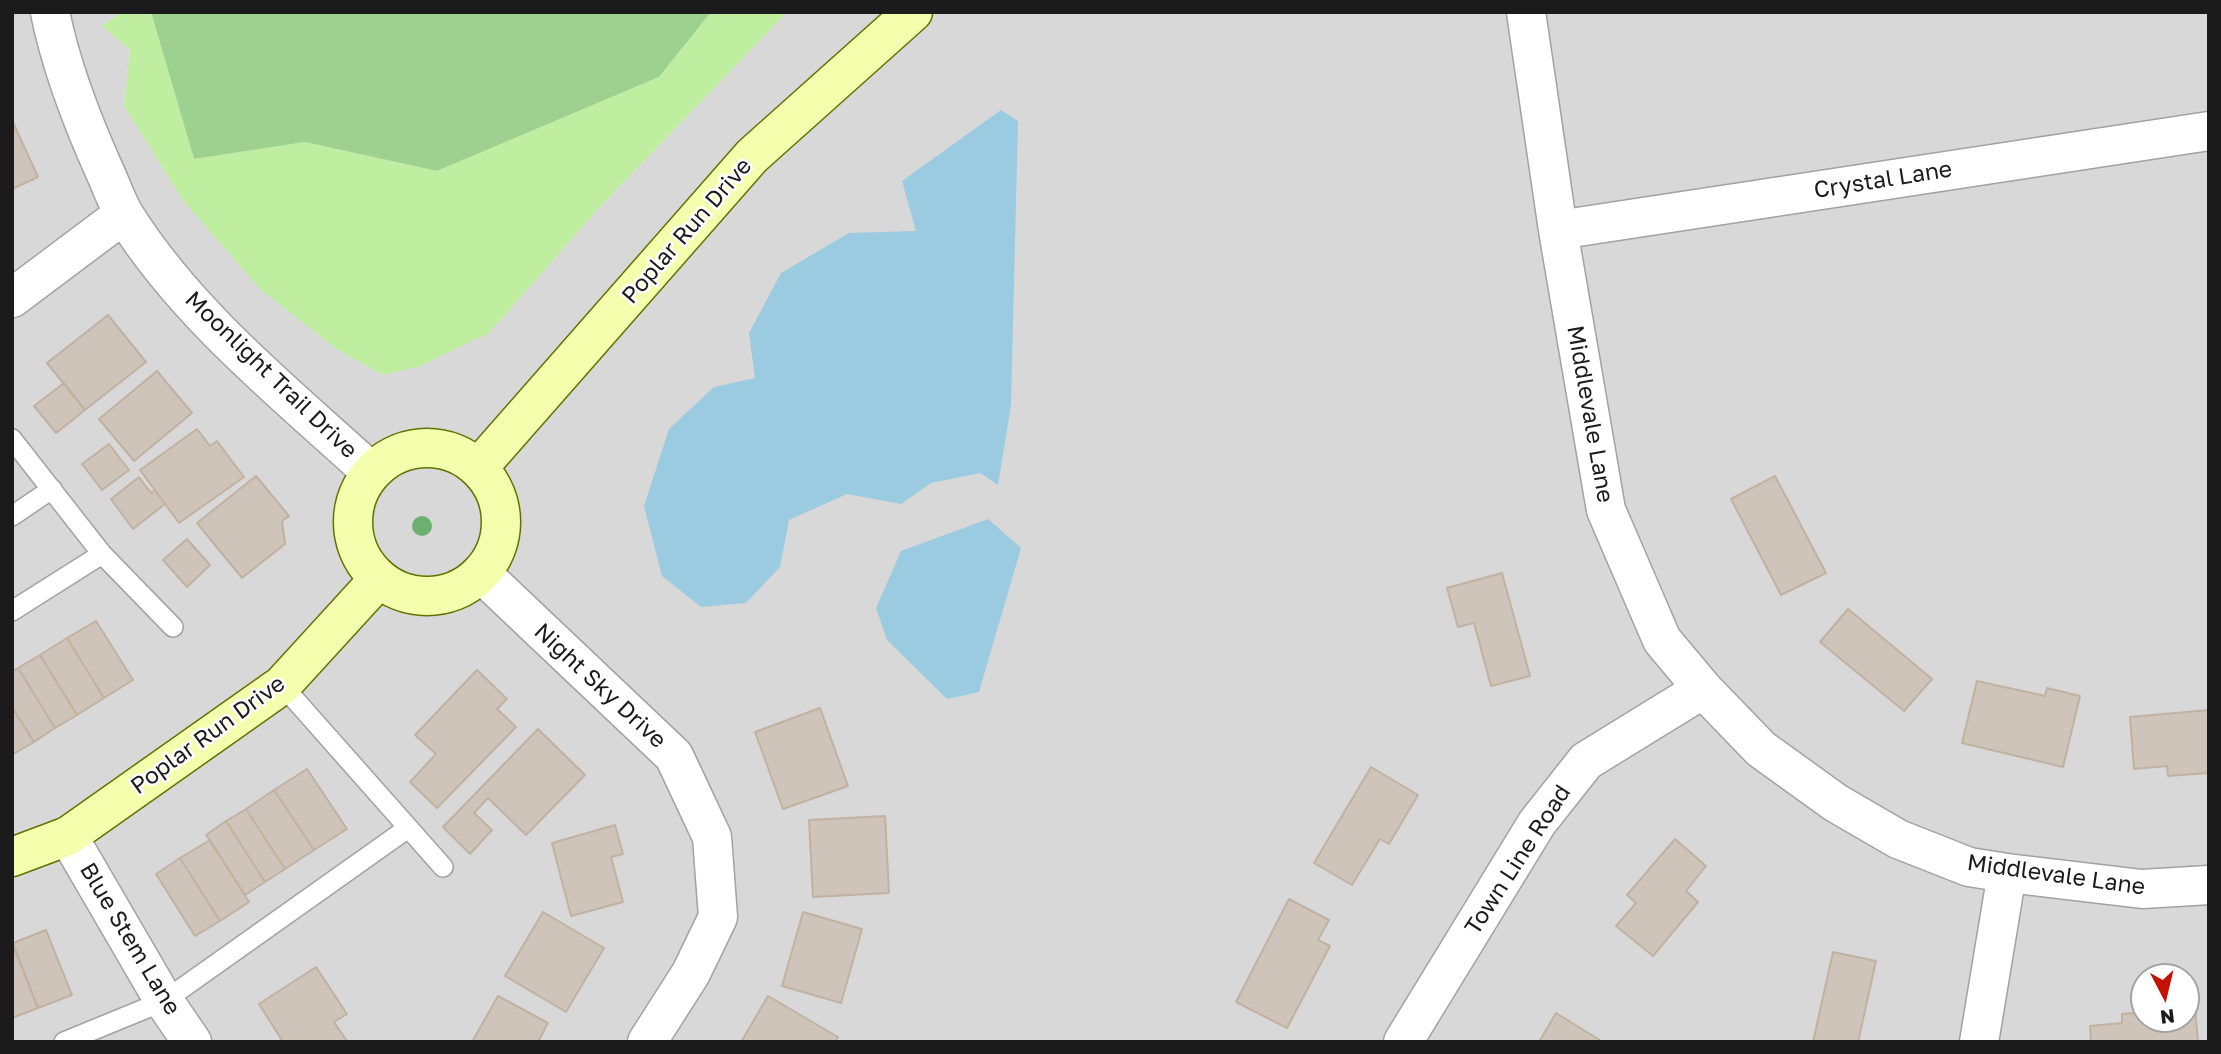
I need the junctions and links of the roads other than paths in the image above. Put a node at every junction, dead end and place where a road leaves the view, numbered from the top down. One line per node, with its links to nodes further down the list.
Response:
1 (50, 12): 5 (street, Moonlight Trail Drive)
2 (913, 12): 9 (street, Poplar Run Drive)
3 (1526, 12): 6 (street, Middlevale Lane)
4 (2209, 131): 6 (street, Crystal Lane)
5 (124, 214): 7 (street); 10 (street, Moonlight Trail Drive)
6 (1558, 230): 19 (street, Middlevale Lane)
7 (12, 298)
8 (12, 439): 11 (lane)
9 (479, 467): 10 (street); 14 (street)
10 (371, 472): 15 (street)
11 (52, 489): 12 (lane); 13 (lane)
12 (12, 516)
13 (102, 554): 16 (lane); 17 (lane)
14 (482, 574): 15 (street); 29 (street, Night Sky Drive)
15 (378, 580): 18 (street, Poplar Run Drive)
16 (12, 611)
17 (173, 627)
18 (282, 685): 20 (lane); 21 (street, Poplar Run Drive)
19 (1703, 689): 24 (street, Middlevale Lane); 30 (street, Town Line Road)
20 (408, 828): 23 (lane); 26 (lane)
21 (68, 836): 22 (street, Poplar Run Drive); 26 (street, Blue Stem Lane)
22 (12, 857)
23 (443, 867)
24 (2007, 873): 25 (street, Middlevale Lane); 31 (street)
25 (2209, 885)
26 (164, 1001): 27 (lane); 28 (street, Blue Stem Lane)
27 (64, 1042)
28 (192, 1042)
29 (648, 1042)
30 (1403, 1042)
31 (1979, 1042)

